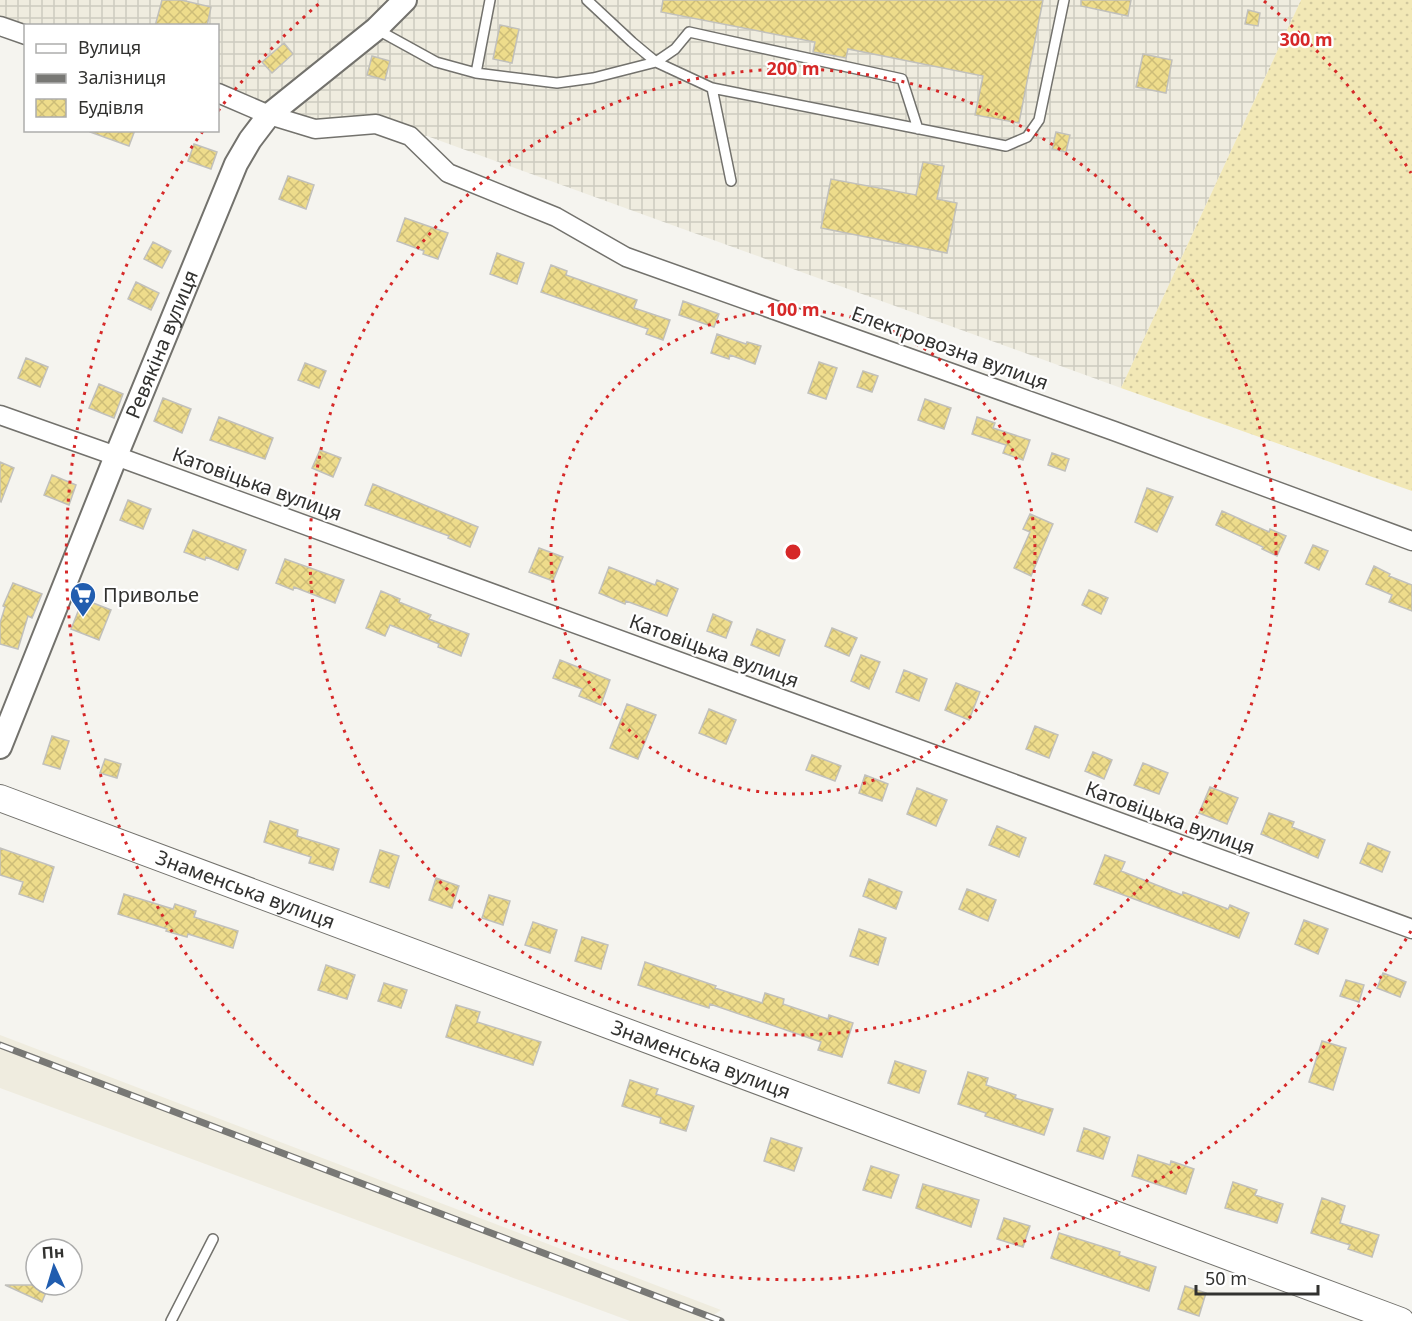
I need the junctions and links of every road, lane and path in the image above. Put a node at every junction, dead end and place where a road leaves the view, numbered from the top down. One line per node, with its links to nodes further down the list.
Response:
1 (405, 0): 6 (street, Ревякіна вулиця)
2 (490, 0): 9 (lane)
3 (587, 0): 8 (lane)
4 (1064, 0): 13 (lane)
5 (0, 26): 7 (street)
6 (376, 29): 9 (lane); 12 (street, Ревякіна вулиця)
7 (24, 34)
8 (656, 62): 9 (lane); 10 (lane); 13 (lane)
9 (476, 73)
10 (712, 88): 13 (lane); 14 (lane)
11 (219, 93): 12 (street, Електровозна вулиця)
12 (269, 115): 16 (street, Ревякіна вулиця); 17 (street, Електровозна вулиця)
13 (918, 129)
14 (731, 181)
15 (0, 416): 16 (street, Катовіцька вулиця)
16 (116, 456): 18 (street, Ревякіна вулиця); 20 (street, Катовіцька вулиця)
17 (1412, 541)
18 (0, 747)
19 (0, 798): 23 (main road, Знаменська вулиця)
20 (1412, 929)
21 (213, 1239): 22 (lane)
22 (171, 1321)
23 (1401, 1321)

